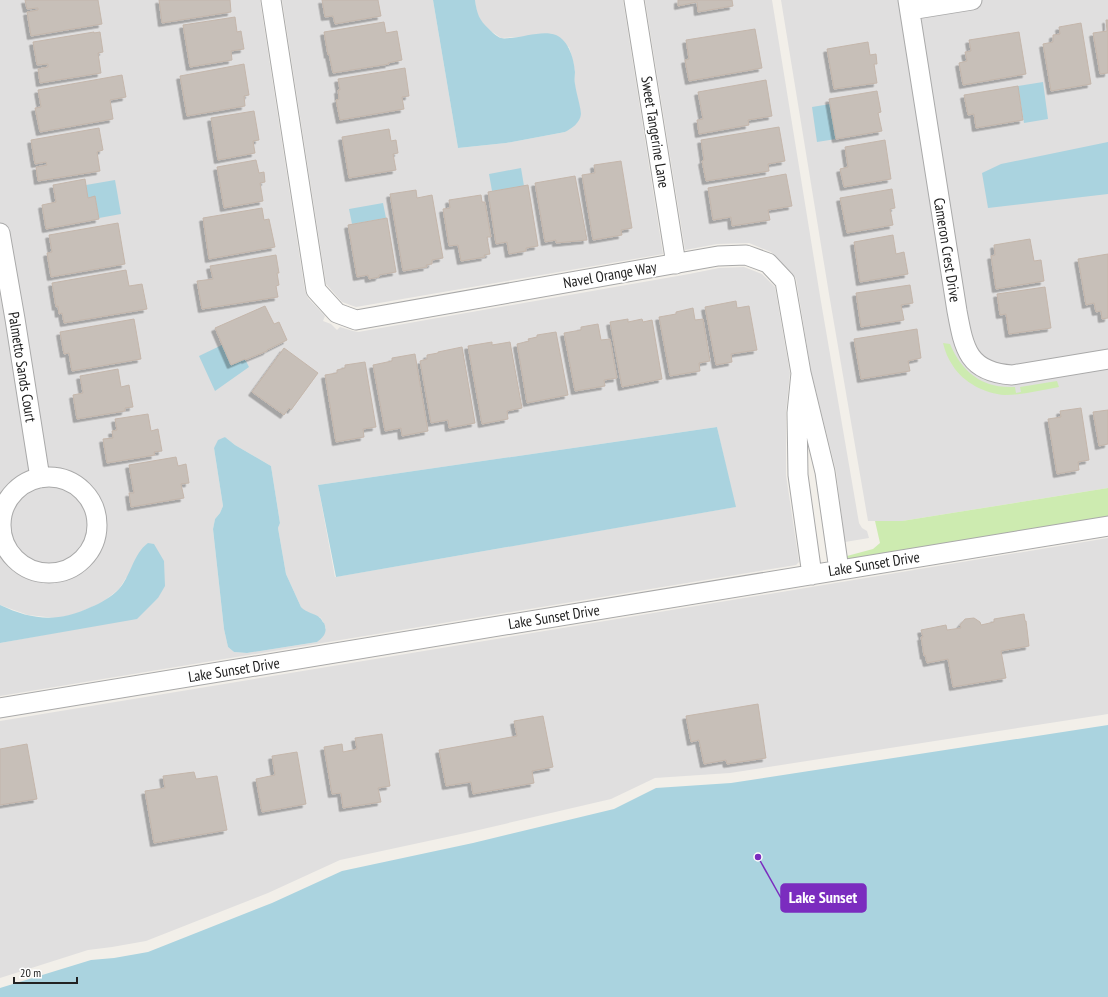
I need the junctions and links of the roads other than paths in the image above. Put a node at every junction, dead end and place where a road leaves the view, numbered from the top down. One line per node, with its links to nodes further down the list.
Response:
1 (271, 0): 6 (street, Navel Orange Way)
2 (634, 0): 6 (street, Sweet Tangerine Lane)
3 (972, 0): 4 (street)
4 (909, 5): 7 (street, Cameron Crest Drive)
5 (0, 233): 9 (street, Palmetto Sands Court)
6 (676, 264): 8 (street, Navel Orange Way)
7 (1108, 359)
8 (801, 373): 11 (street); 12 (street)
9 (40, 478): 9 (street)
10 (1108, 526): 11 (street, Lake Sunset Drive)
11 (839, 570): 12 (street, Lake Sunset Drive)
12 (812, 575): 13 (street, Lake Sunset Drive)
13 (0, 708)

